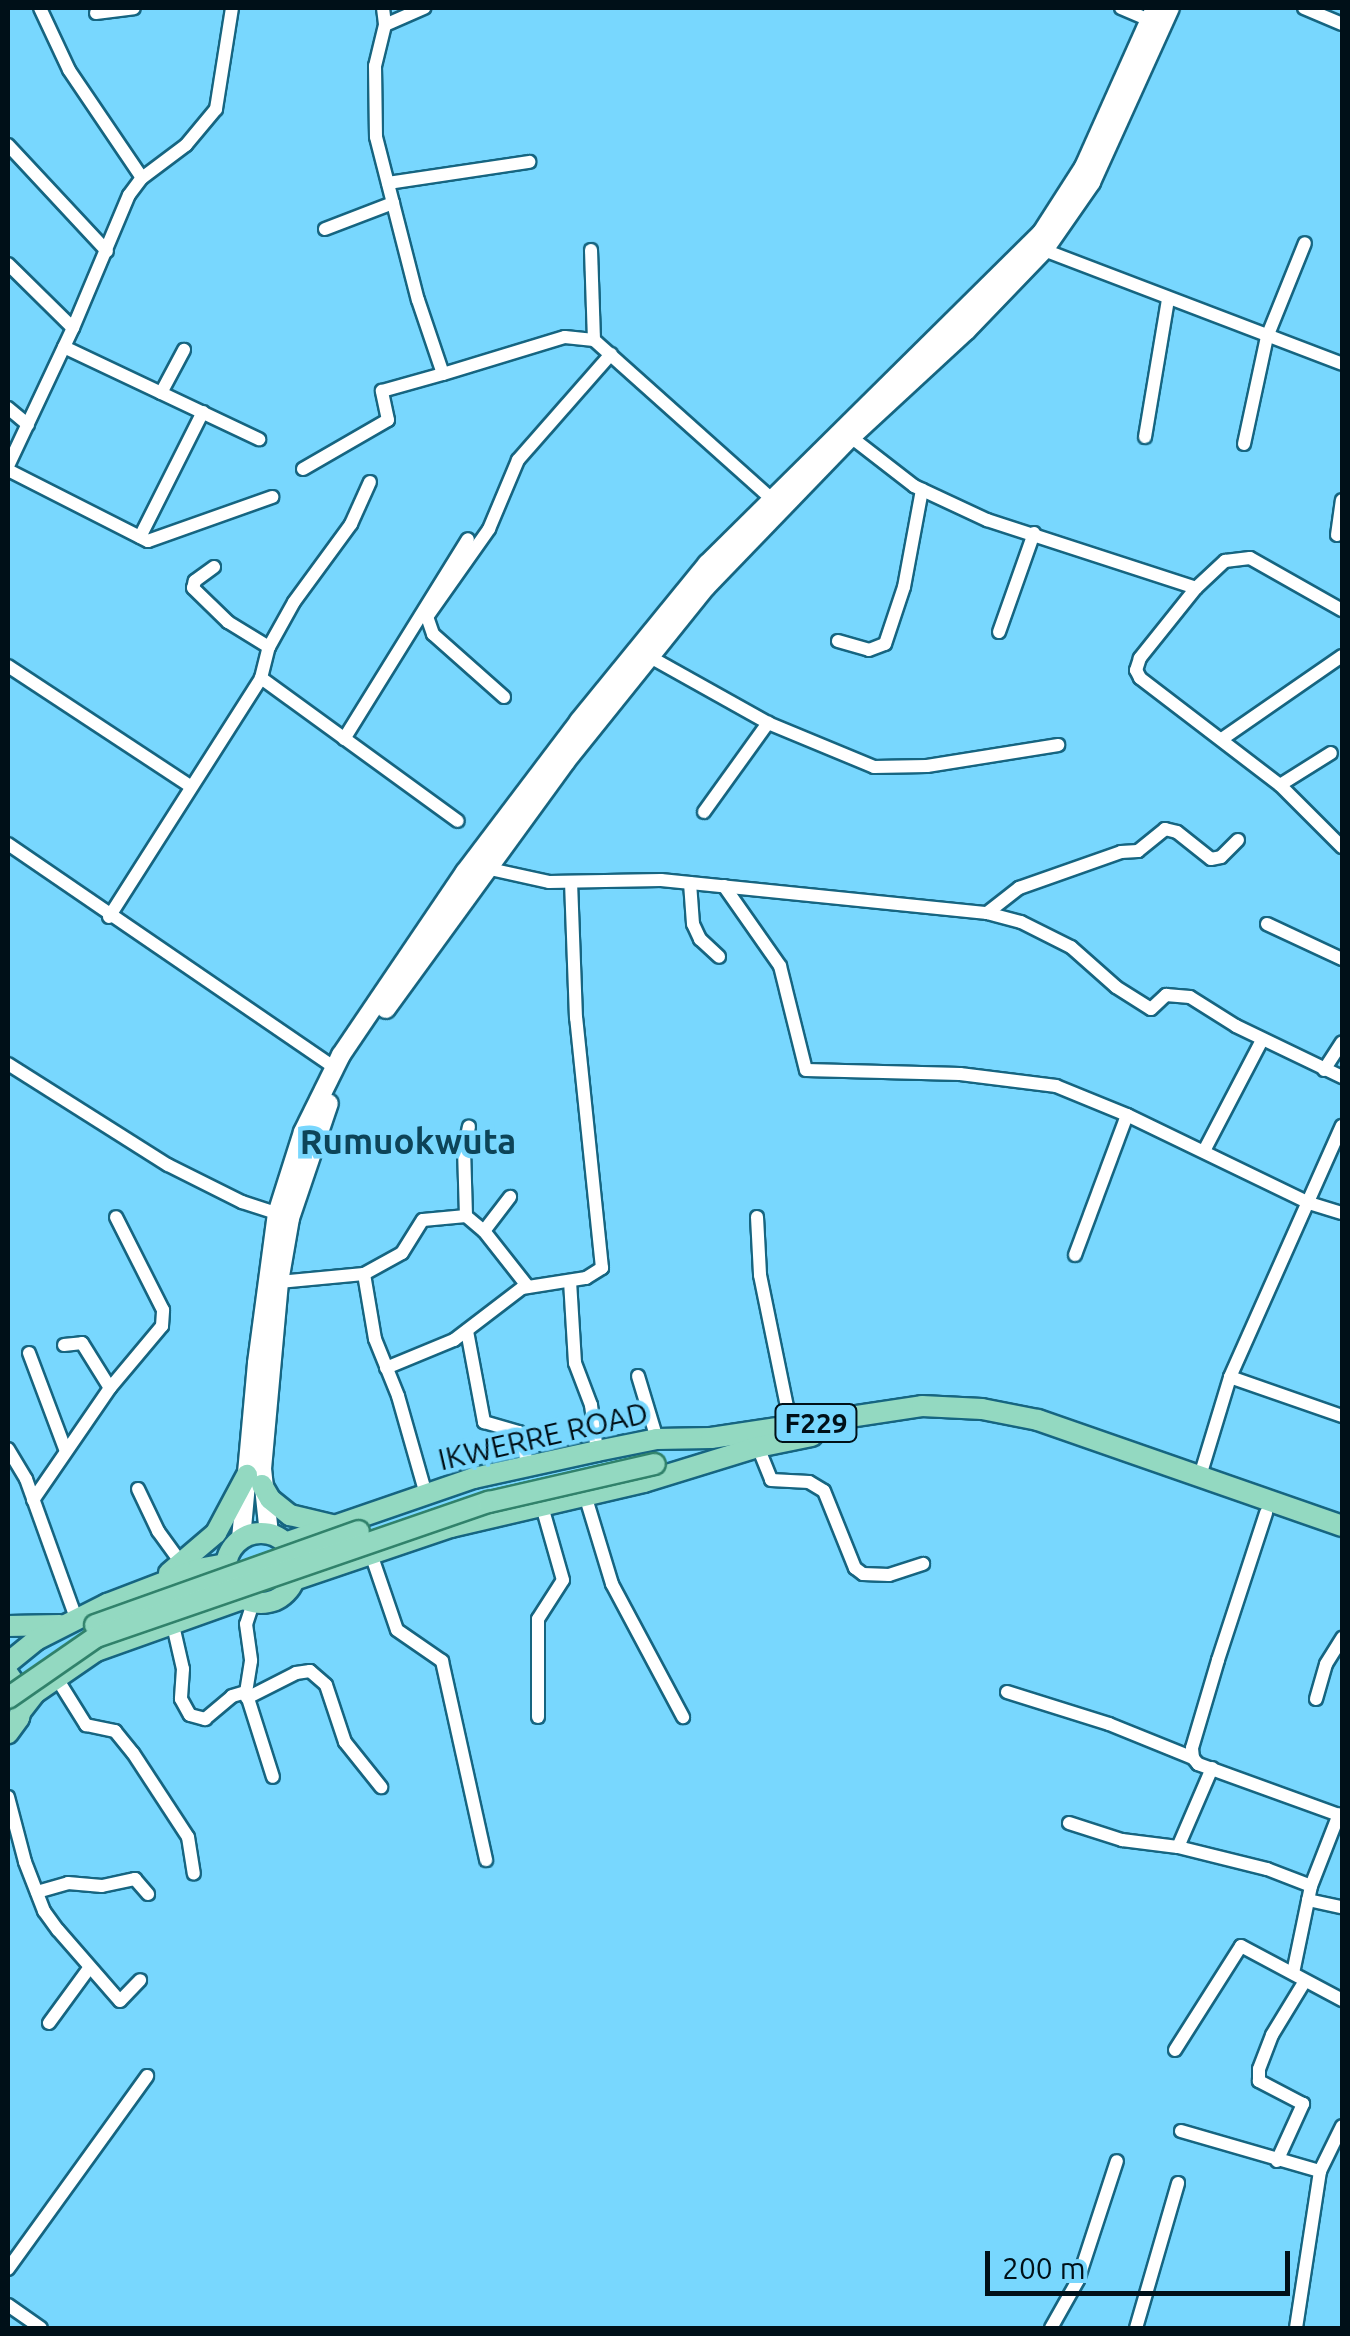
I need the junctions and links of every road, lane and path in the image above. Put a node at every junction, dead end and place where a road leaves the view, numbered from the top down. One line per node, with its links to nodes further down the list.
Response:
1 (40, 8): 15 (street)
2 (134, 8): 9 (street)
3 (232, 8): 15 (street)
4 (383, 8): 12 (street)
5 (424, 8): 12 (street)
6 (1121, 8): 10 (street)
7 (1170, 8): 21 (main road)
8 (1304, 8): 11 (street)
9 (96, 13)
10 (1152, 14): 37 (main road)
11 (1342, 24)
12 (385, 25): 16 (street)
13 (8, 145): 22 (street)
14 (529, 162): 16 (street)
15 (142, 178): 22 (street)
16 (388, 183): 17 (street)
17 (393, 203): 18 (street); 32 (street)
18 (325, 229)
19 (1305, 243): 26 (street)
20 (591, 250): 27 (street)
21 (1044, 250): 24 (street); 37 (main road)
22 (107, 251): 25 (street)
23 (8, 264): 25 (street)
24 (1168, 299): 26 (street); 38 (street)
25 (73, 328): 28 (street)
26 (1266, 337): 31 (street); 40 (street)
27 (594, 340): 30 (street); 32 (street)
28 (64, 347): 33 (street); 36 (street)
29 (184, 350): 33 (street)
30 (610, 354): 46 (street); 62 (street)
31 (1342, 364)
32 (443, 374): 42 (street)
33 (161, 393): 35 (street)
34 (8, 408): 36 (street)
35 (202, 412): 39 (street); 50 (street)
36 (28, 424): 41 (street)
37 (846, 433): 44 (street); 46 (main road); 59 (main road)
38 (1145, 437)
39 (259, 439)
40 (1244, 444)
41 (8, 468): 50 (street)
42 (303, 469)
43 (370, 482): 57 (street)
44 (922, 490): 48 (street); 56 (street)
45 (272, 496): 50 (street)
46 (770, 498): 87 (main road)
47 (1342, 500): 49 (street)
48 (1034, 533): 53 (street); 55 (street)
49 (1337, 535)
50 (140, 537)
51 (468, 539): 64 (street)
52 (214, 566): 57 (street)
53 (1196, 588): 54 (street); 65 (street)
54 (1342, 610)
55 (998, 632)
56 (838, 641)
57 (269, 647): 61 (street)
58 (1342, 656): 65 (street)
59 (650, 657): 63 (street); 75 (main road)
60 (8, 666): 69 (street)
61 (260, 678): 64 (street); 69 (street)
62 (504, 697)
63 (768, 723): 66 (street); 70 (street)
64 (344, 739): 71 (street)
65 (1222, 739): 68 (street)
66 (1058, 745)
67 (1331, 752): 68 (street)
68 (1280, 784): 74 (street)
69 (190, 786): 80 (street)
70 (704, 812)
71 (458, 821)
72 (1238, 840): 79 (street)
73 (8, 844): 80 (street)
74 (1342, 847)
75 (490, 869): 76 (street); 97 (main road)
76 (571, 883): 77 (street); 104 (street)
77 (690, 883): 78 (street); 82 (street)
78 (724, 886): 79 (street); 90 (street)
79 (987, 913): 84 (street)
80 (110, 917): 87 (street)
81 (1267, 924): 83 (street)
82 (719, 957)
83 (1342, 959)
84 (1262, 1040): 88 (street); 93 (street)
85 (1342, 1042): 88 (street)
86 (8, 1064): 97 (street)
87 (335, 1068): 97 (main road)
88 (1324, 1070): 89 (street)
89 (1342, 1078)
90 (1128, 1115): 93 (street); 102 (street)
91 (469, 1126): 98 (street)
92 (1342, 1126): 95 (street)
93 (1204, 1151): 95 (street)
94 (510, 1197): 101 (street)
95 (1309, 1204): 96 (street); 112 (street)
96 (1342, 1213)
97 (284, 1216): 105 (main road); 124 (main road)
98 (466, 1216): 101 (street); 103 (street)
99 (757, 1216): 115 (street)
100 (116, 1217): 113 (street)
101 (484, 1230): 106 (street)
102 (1075, 1255)
103 (364, 1274): 105 (street); 110 (street)
104 (570, 1281): 106 (street); 120 (street)
105 (280, 1282): 124 (main road)
106 (528, 1287): 107 (street)
107 (466, 1331): 110 (street); 122 (street)
108 (64, 1345): 113 (street)
109 (28, 1353): 118 (street)
110 (386, 1368): 126 (street)
111 (638, 1376): 121 (street)
112 (1230, 1377): 114 (street); 123 (street)
113 (110, 1388): 118 (street)
114 (1342, 1416)
115 (792, 1426): 119 (main road, F229); 123 (main road, F229)
116 (758, 1447): 119 (main road, F229); 130 (main road, F229); 139 (street)
117 (8, 1449): 128 (street)
118 (65, 1449): 128 (street)
119 (713, 1449): 121 (main road); 127 (main road, F229)
120 (597, 1450): 121 (main road, IKWERRE ROAD); 122 (main road, IKWERRE ROAD)
121 (654, 1451): 151 (main road, bridge); 156 (main road, bridge)
122 (528, 1466): 126 (main road, IKWERRE ROAD)
123 (1200, 1476): 132 (main road, F229)
124 (255, 1480): 131 (main road); 133 (main road); 134 (main road); 137 (main road)
125 (138, 1490): 137 (street)
126 (426, 1494): 131 (main road, IKWERRE ROAD)
127 (585, 1495): 129 (main road, F229); 158 (street)
128 (33, 1500): 143 (street)
129 (542, 1503): 136 (main road, F229); 157 (street)
130 (1266, 1513): 135 (main road, F229); 160 (street)
131 (338, 1525): 133 (main road, IKWERRE ROAD)
132 (1342, 1526)
133 (277, 1538): 134 (main road); 140 (main road)
134 (241, 1539): 138 (main road)
135 (1342, 1539)
136 (371, 1554): 140 (main road, F229); 168 (street)
137 (182, 1564): 141 (main road)
138 (226, 1564): 141 (main road); 142 (main road)
139 (923, 1564)
140 (294, 1580): 142 (main road)
141 (146, 1589): 143 (main road)
142 (248, 1601): 144 (main road); 147 (street)
143 (69, 1621): 145 (main road); 148 (main road)
144 (172, 1621): 150 (main road); 154 (street)
145 (8, 1626)
146 (1342, 1638): 155 (street)
147 (251, 1661): 152 (street); 154 (street)
148 (8, 1663)
149 (8, 1674): 156 (main road)
150 (56, 1677): 156 (main road); 169 (street)
151 (8, 1683)
152 (265, 1689): 154 (street); 163 (street)
153 (1008, 1692): 160 (street)
154 (247, 1695): 162 (street)
155 (1316, 1699)
156 (14, 1705): 159 (main road)
157 (538, 1717)
158 (683, 1718)
159 (8, 1733)
160 (1194, 1758): 161 (street)
161 (1212, 1768): 165 (street); 167 (street)
162 (273, 1777)
163 (381, 1787)
164 (8, 1797): 170 (street)
165 (1341, 1815): 171 (street)
166 (1069, 1823): 167 (street)
167 (1178, 1847): 171 (street)
168 (486, 1860)
169 (194, 1874)
170 (37, 1892): 172 (street); 174 (street)
171 (1310, 1893): 173 (street); 175 (street)
172 (148, 1894)
173 (1342, 1907)
174 (90, 1968): 176 (street); 178 (street)
175 (1299, 1977): 177 (street); 179 (street); 184 (street)
176 (140, 1980)
177 (1342, 2000)
178 (49, 2023)
179 (1175, 2050)
180 (147, 2076): 187 (street)
181 (1342, 2126): 185 (street)
182 (1181, 2131): 184 (street)
183 (1117, 2161): 190 (street)
184 (1277, 2161): 185 (street)
185 (1320, 2171): 192 (street)
186 (1178, 2183): 191 (street)
187 (8, 2269)
188 (8, 2305): 189 (street)
189 (41, 2328)
190 (1051, 2328)
191 (1136, 2328)
192 (1296, 2328)

